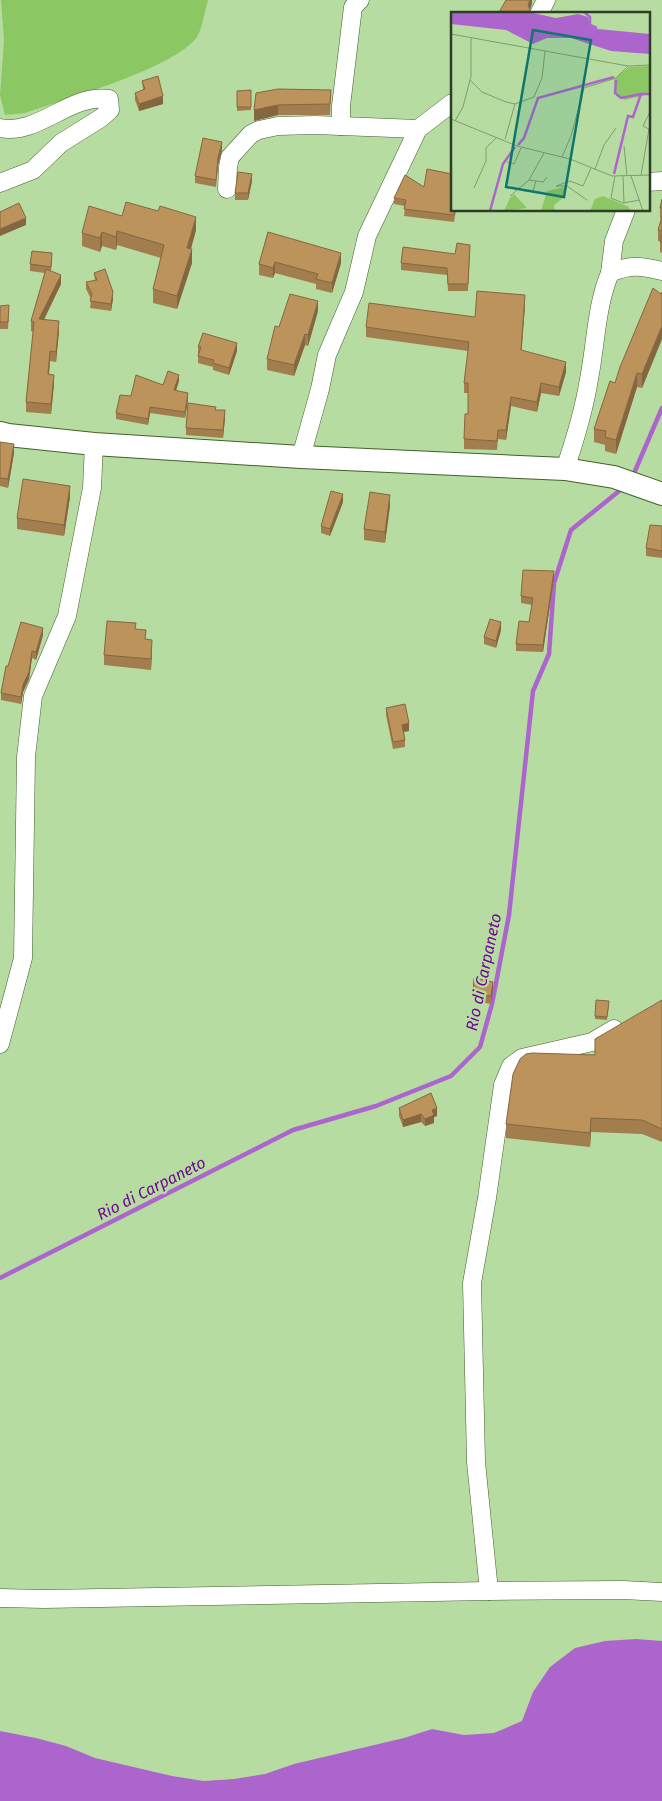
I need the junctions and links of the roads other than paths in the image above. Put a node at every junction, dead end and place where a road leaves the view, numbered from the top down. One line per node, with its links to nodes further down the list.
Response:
1 (360, 0): 5 (street)
2 (546, 0): 3 (street)
3 (540, 12)
4 (451, 104): 7 (street)
5 (341, 126): 7 (street); 9 (street)
6 (0, 128): 8 (street)
7 (418, 129): 15 (street)
8 (0, 182)
9 (227, 189)
10 (626, 211): 12 (street)
11 (662, 271): 12 (street)
12 (610, 273): 16 (street)
13 (0, 432): 14 (main road)
14 (94, 444): 15 (main road); 19 (street)
15 (301, 457): 16 (main road)
16 (565, 469): 17 (main road)
17 (652, 491)
18 (631, 1020): 20 (street)
19 (0, 1044)
20 (489, 1591): 21 (street); 22 (street)
21 (662, 1592)
22 (0, 1598)

